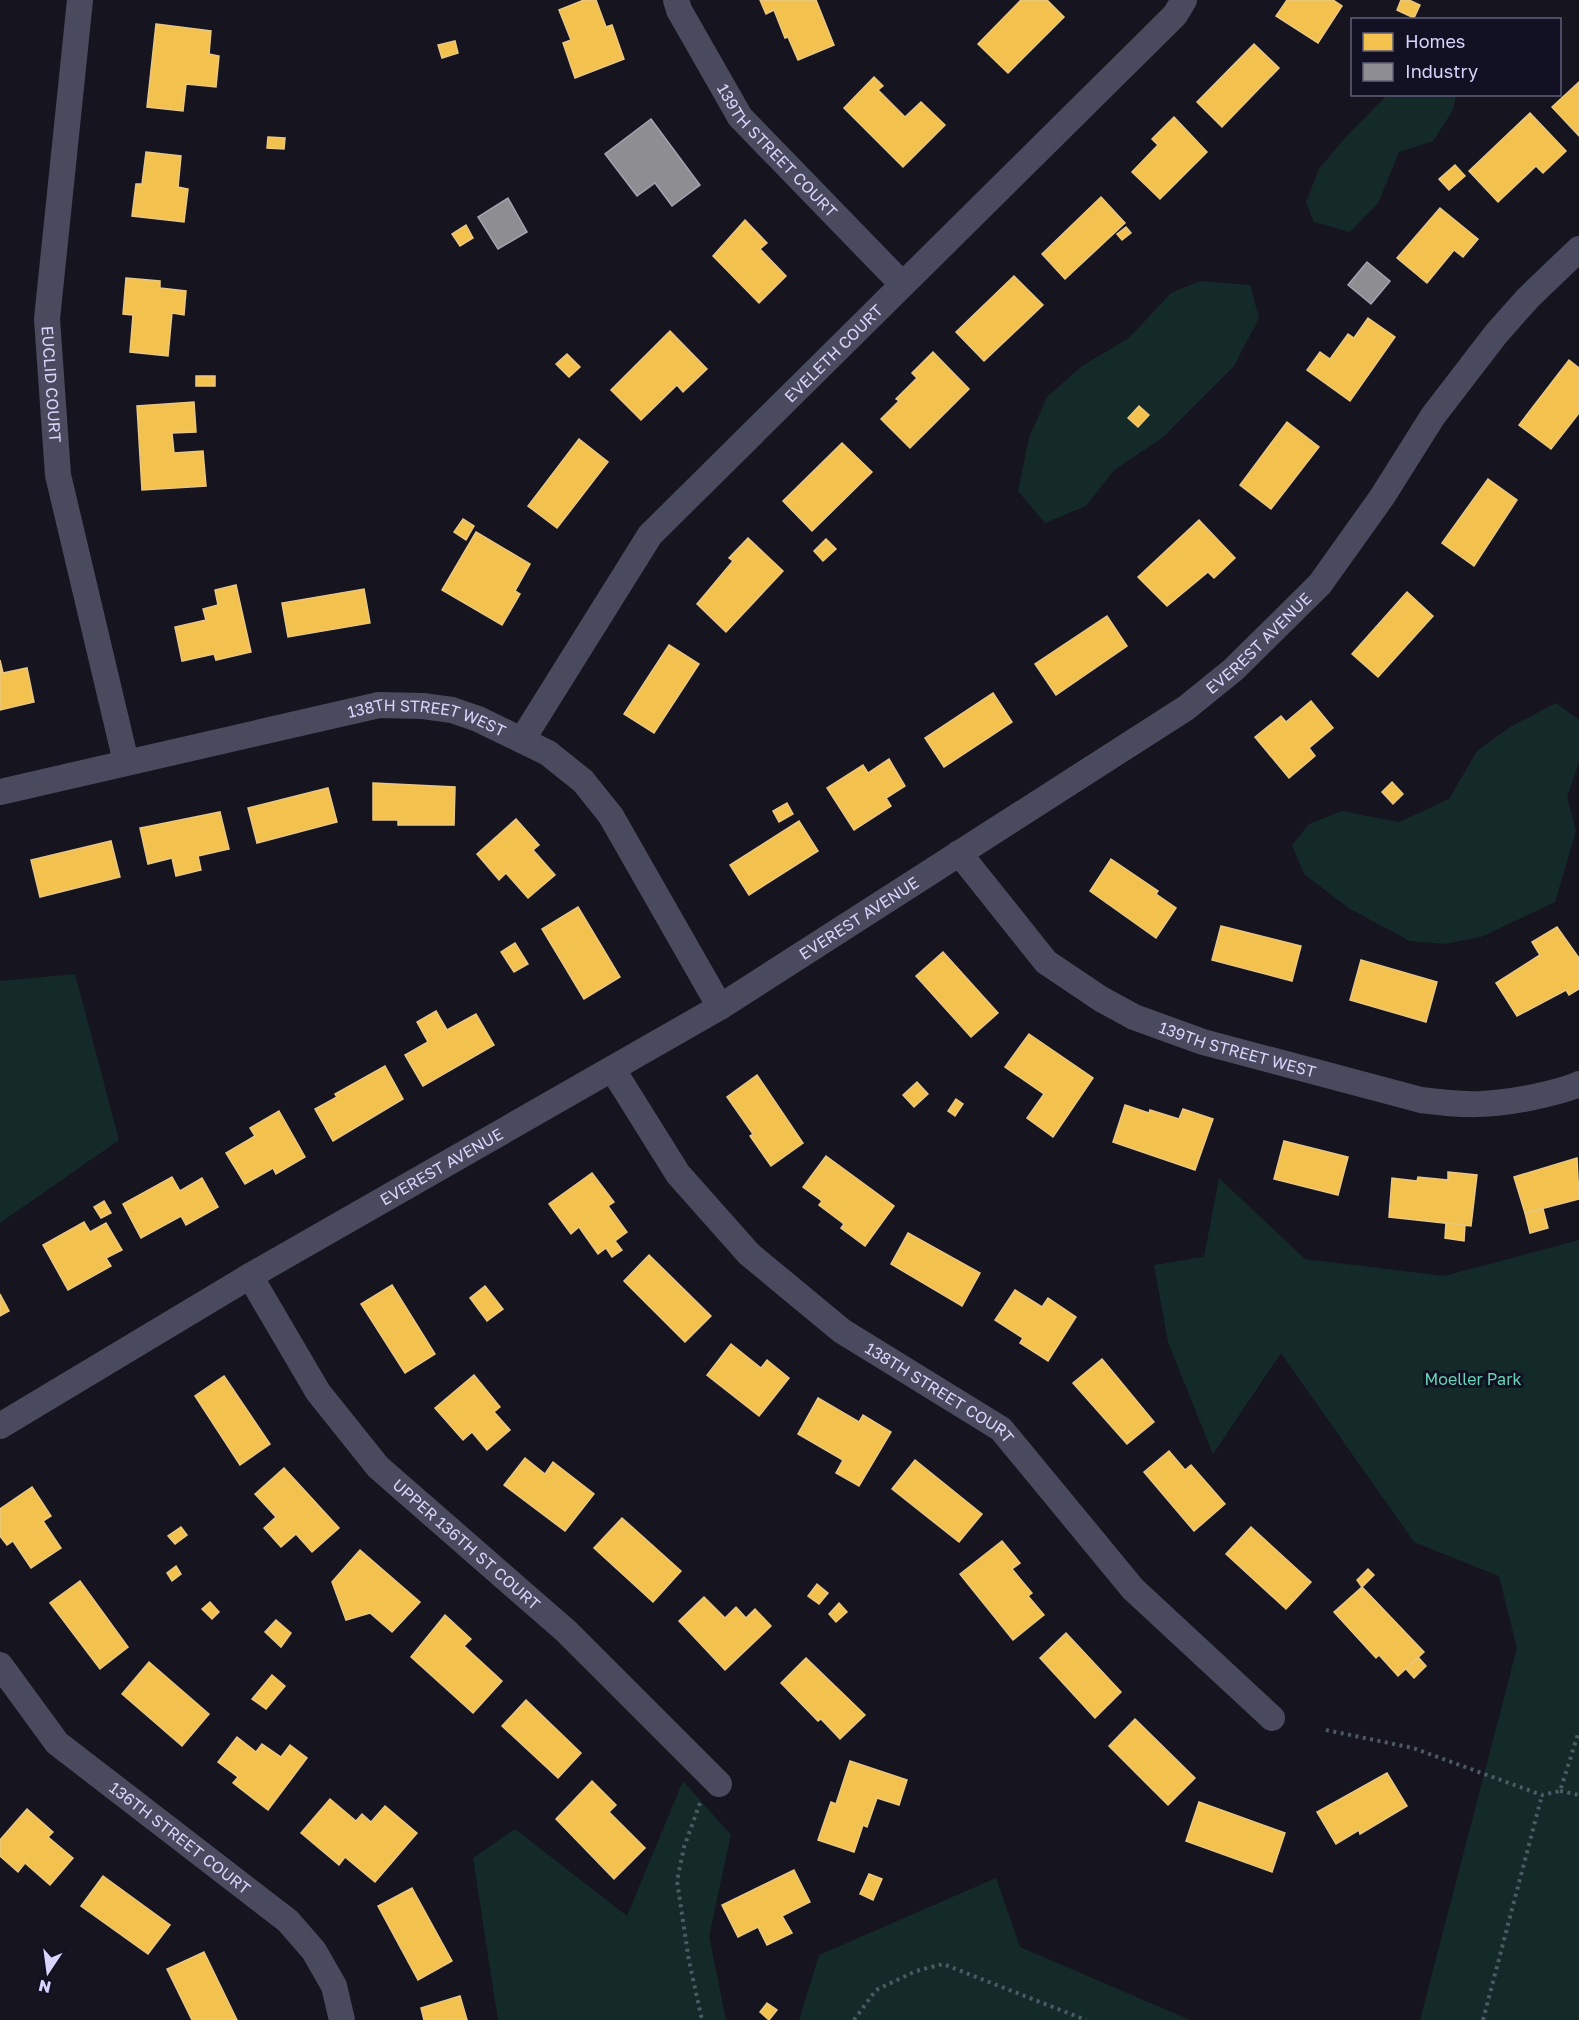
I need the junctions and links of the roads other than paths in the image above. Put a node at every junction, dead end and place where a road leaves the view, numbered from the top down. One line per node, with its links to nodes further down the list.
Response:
1 (80, 0): 7 (street, EUCLID COURT)
2 (676, 0): 5 (street, 139TH STREET COURT)
3 (1184, 0): 5 (street, EVELETH COURT)
4 (1579, 249): 9 (street, EVEREST AVENUE)
5 (902, 284): 6 (street, EVELETH COURT)
6 (522, 740): 7 (street, 138TH STREET WEST); 10 (street, 138TH STREET WEST)
7 (126, 762): 8 (street, 138TH STREET WEST)
8 (0, 792)
9 (959, 853): 10 (street, EVEREST AVENUE); 12 (street, 139TH STREET WEST)
10 (720, 1007): 11 (street, EVEREST AVENUE)
11 (613, 1070): 13 (street, EVEREST AVENUE); 16 (street, 138TH STREET COURT)
12 (1579, 1084)
13 (250, 1276): 14 (street, EVEREST AVENUE); 17 (street, UPPER 136TH ST COURT)
14 (0, 1426)
15 (0, 1665): 18 (street, 136TH STREET COURT)
16 (1272, 1718)
17 (719, 1784)
18 (342, 2020)

